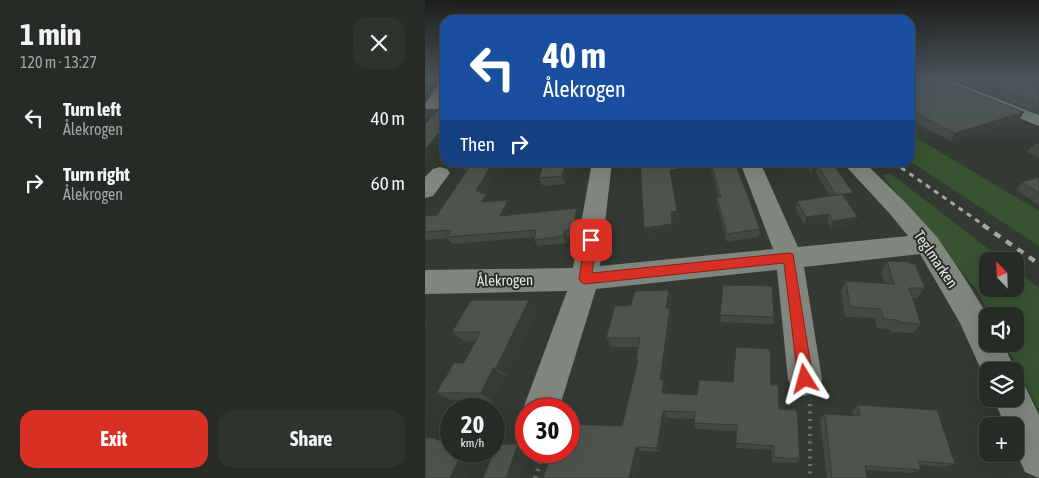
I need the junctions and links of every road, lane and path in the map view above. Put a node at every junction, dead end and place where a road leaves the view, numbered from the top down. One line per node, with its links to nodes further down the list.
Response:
1 (435, 100): 3 (street)
2 (988, 100): 4 (street)
3 (433, 106)
4 (1039, 121)
5 (601, 167): 12 (street)
6 (752, 167): 11 (street)
7 (857, 167): 10 (street, Teglmarken)
8 (440, 173): 9 (street)
9 (425, 190)
10 (928, 244): 11 (street, Ålekrogen); 14 (street, Teglmarken)
11 (789, 257): 12 (street, Ålekrogen); 15 (street)
12 (585, 279): 13 (street, Ålekrogen); 16 (street)
13 (425, 282)
14 (994, 362)
15 (805, 379): 21 (path)
16 (545, 398)
17 (1016, 407): 18 (street)
18 (1039, 458)
19 (540, 463): 20 (path)
20 (535, 478)
21 (810, 478)

